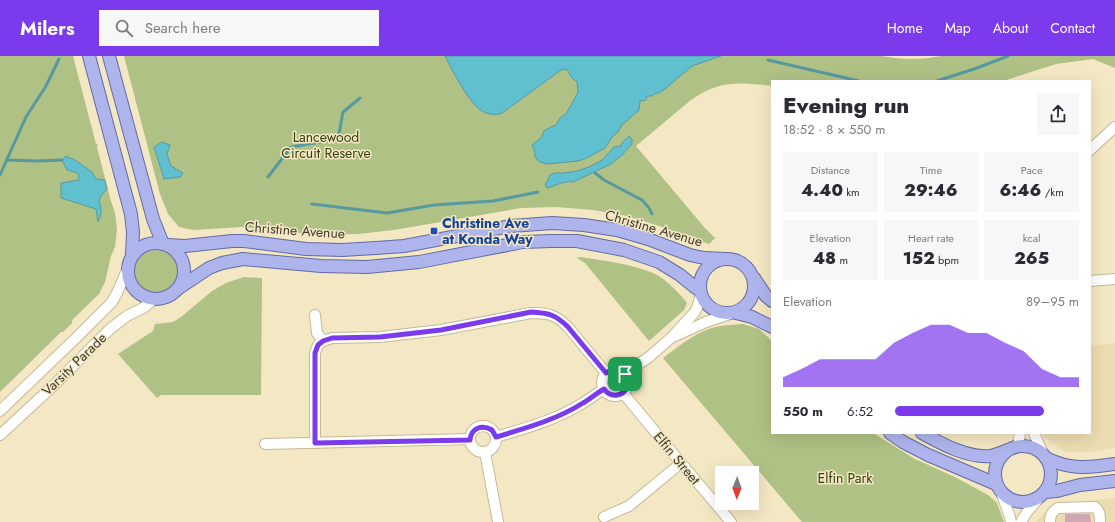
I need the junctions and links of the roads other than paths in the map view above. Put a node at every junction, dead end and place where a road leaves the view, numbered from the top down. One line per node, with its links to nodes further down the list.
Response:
1 (89, 56): 6 (main road)
2 (109, 56): 5 (main road)
3 (1115, 127): 4 (street)
4 (1091, 149)
5 (166, 244): 6 (main road); 7 (main road, Christine Avenue); 12 (main road)
6 (132, 255): 8 (main road)
7 (726, 259): 9 (main road); 13 (main road)
8 (128, 268): 14 (main road); 25 (street, Varsity Parade)
9 (754, 278): 15 (main road); 16 (main road)
10 (1115, 279): 11 (street)
11 (1091, 281)
12 (179, 288): 13 (main road, Christine Avenue); 14 (main road)
13 (700, 292): 16 (main road); 19 (street)
14 (153, 300): 26 (street, Varsity Parade)
15 (771, 300)
16 (733, 313): 18 (main road); 19 (street)
17 (315, 315): 20 (street)
18 (771, 326)
19 (672, 337): 22 (street)
20 (323, 341): 21 (street); 33 (street)
21 (606, 373): 22 (street); 23 (street)
22 (625, 374): 24 (street)
23 (604, 389): 24 (street); 31 (street)
24 (623, 393): 38 (street, Elfin Street)
25 (0, 411)
26 (0, 434)
27 (891, 434): 41 (main road)
28 (924, 434): 35 (main road)
29 (1020, 434): 35 (street)
30 (1034, 434): 37 (street)
31 (496, 437): 32 (street); 36 (street)
32 (470, 440): 33 (street); 36 (street)
33 (315, 443): 34 (street)
34 (265, 444)
35 (1013, 448): 37 (main road); 41 (main road)
36 (485, 452): 44 (street)
37 (1044, 456): 39 (main road); 42 (main road)
38 (681, 464): 43 (street); 45 (street, Elfin Street)
39 (1115, 464)
40 (1115, 481): 42 (main road)
41 (999, 488): 42 (main road); 46 (street)
42 (1042, 495): 47 (street)
43 (604, 517)
44 (498, 522)
45 (731, 522)
46 (1011, 522)
47 (1022, 522)
48 (1050, 522): 49 (street)
49 (1100, 522)

